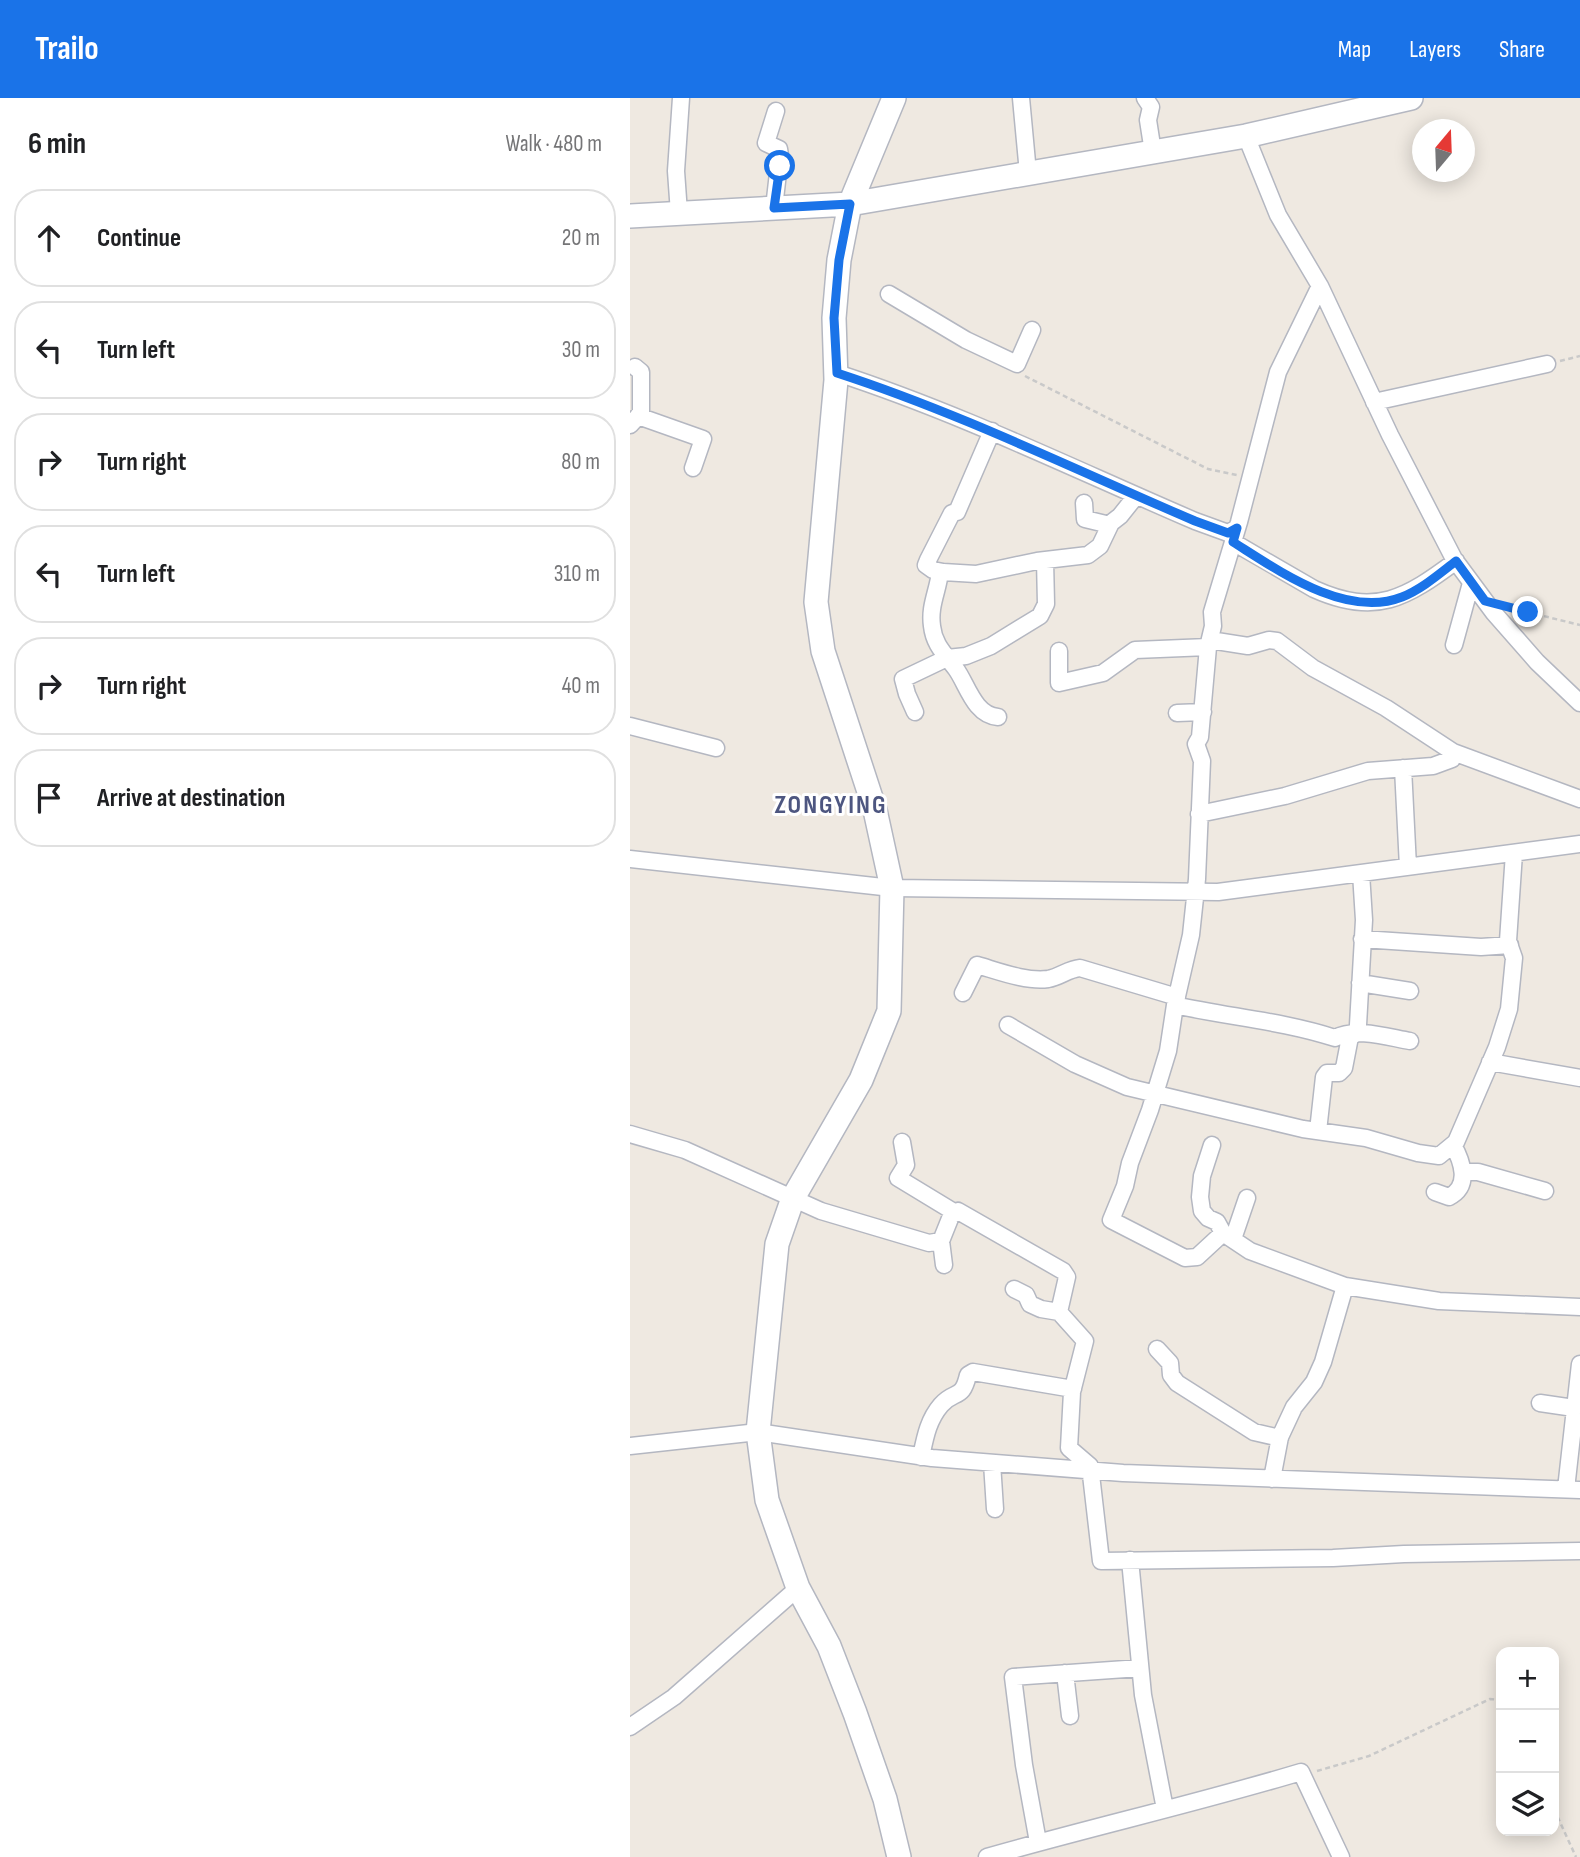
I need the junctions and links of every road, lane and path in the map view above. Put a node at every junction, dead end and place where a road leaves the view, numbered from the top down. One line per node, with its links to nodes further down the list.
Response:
1 (681, 98): 12 (street)
2 (894, 98): 10 (street)
3 (1021, 98): 9 (street)
4 (1145, 98): 8 (street)
5 (1411, 98): 7 (street)
6 (776, 111): 11 (street)
7 (1246, 136): 8 (street); 14 (street)
8 (1153, 152): 9 (street)
9 (1027, 173): 10 (street)
10 (850, 204): 11 (street); 20 (street)
11 (774, 208): 12 (street)
12 (679, 213): 13 (street)
13 (630, 216)
14 (1320, 286): 22 (street); 26 (street)
15 (889, 294): 16 (street)
16 (1032, 330)
17 (1580, 356): 18 (path)
18 (1547, 364): 22 (street)
19 (635, 367): 23 (street)
20 (837, 373): 24 (street); 57 (street)
21 (1021, 374): 26 (path)
22 (1374, 402): 32 (street)
23 (634, 421): 25 (street)
24 (992, 431): 27 (street); 33 (street)
25 (694, 467)
26 (1250, 478): 30 (street)
27 (1136, 496): 29 (street); 30 (street)
28 (1084, 503): 29 (street)
29 (1110, 525): 31 (street)
30 (1235, 535): 32 (street); 37 (street)
31 (1045, 560): 33 (street); 40 (street)
32 (1456, 561): 34 (street)
33 (940, 572): 40 (street)
34 (1471, 583): 35 (street); 38 (street)
35 (1485, 601): 36 (path); 41 (street)
36 (1580, 625)
37 (1209, 644): 39 (street); 43 (street); 48 (street)
38 (1454, 645)
39 (1059, 651)
40 (947, 658): 42 (street); 45 (street)
41 (1580, 703)
42 (915, 712)
43 (1203, 712): 44 (street); 51 (street)
44 (1177, 713)
45 (998, 717)
46 (630, 726): 47 (street)
47 (716, 748)
48 (1453, 752): 49 (street); 50 (street)
49 (1403, 768): 51 (street); 55 (street)
50 (1580, 799)
51 (1199, 814): 58 (street)
52 (1580, 844): 53 (street)
53 (1514, 853): 55 (street); 60 (street)
54 (630, 859): 57 (street)
55 (1408, 867): 56 (street)
56 (1361, 873): 58 (street); 59 (street)
57 (892, 888): 58 (street); 79 (street)
58 (1194, 891): 64 (street)
59 (1362, 939): 60 (street); 61 (street)
60 (1510, 945): 68 (street)
61 (1360, 983): 62 (street); 66 (street)
62 (1410, 991)
63 (962, 993): 64 (street)
64 (1176, 1001): 66 (street); 70 (street)
65 (1009, 1025): 70 (street)
66 (1357, 1033): 67 (street); 71 (street)
67 (1410, 1041)
68 (1490, 1062): 69 (street); 74 (street)
69 (1580, 1078)
70 (1155, 1095): 71 (street); 82 (street)
71 (1318, 1131): 74 (street)
72 (630, 1134): 79 (street)
73 (902, 1142): 81 (street)
74 (1453, 1144): 76 (street)
75 (1212, 1145): 82 (street)
76 (1463, 1172): 77 (street); 78 (street)
77 (1545, 1191)
78 (1435, 1192)
79 (793, 1198): 83 (street); 94 (street)
80 (1247, 1198): 82 (street)
81 (954, 1212): 83 (street); 88 (street)
82 (1228, 1236): 85 (street)
83 (941, 1241): 84 (street)
84 (944, 1265)
85 (1345, 1286): 87 (street); 95 (street)
86 (1014, 1289): 88 (street)
87 (1580, 1307)
88 (1059, 1312): 91 (street)
89 (1157, 1349): 95 (street)
90 (1580, 1364): 93 (street)
91 (1073, 1389): 97 (street); 99 (street)
92 (1540, 1403): 93 (street)
93 (1574, 1408): 101 (street)
94 (758, 1432): 96 (street); 97 (street); 105 (street)
95 (1280, 1438): 100 (street)
96 (630, 1446)
97 (921, 1457): 98 (street)
98 (992, 1463): 99 (street); 102 (street)
99 (1090, 1471): 100 (street); 104 (street)
100 (1272, 1479): 101 (street)
101 (1573, 1489)
102 (995, 1508)
103 (1580, 1551): 104 (street)
104 (1130, 1560): 106 (street)
105 (798, 1588): 110 (street); 115 (street)
106 (1140, 1668): 107 (street); 112 (street)
107 (1065, 1673): 109 (street); 114 (street)
108 (1496, 1700): 111 (path)
109 (1070, 1716)
110 (630, 1727)
111 (1304, 1776): 112 (street); 117 (street)
112 (1165, 1809): 114 (street)
113 (1559, 1820): 118 (path)
114 (1038, 1842): 116 (street)
115 (899, 1857)
116 (987, 1857)
117 (1340, 1857)
118 (1576, 1857)

